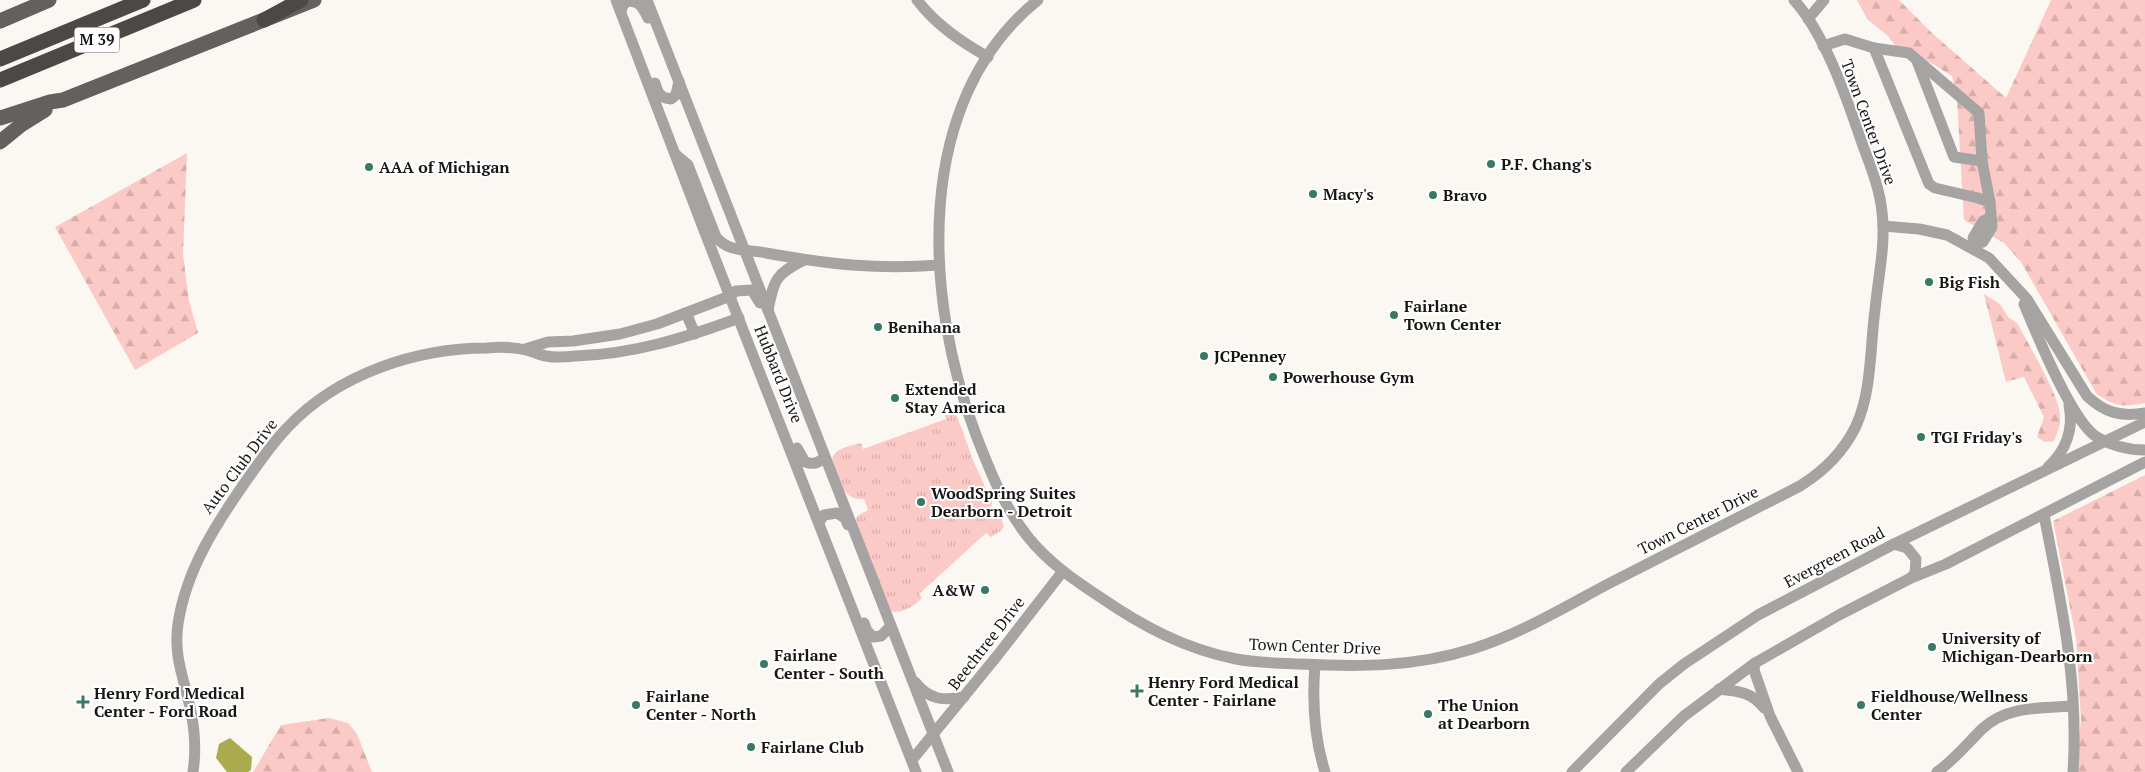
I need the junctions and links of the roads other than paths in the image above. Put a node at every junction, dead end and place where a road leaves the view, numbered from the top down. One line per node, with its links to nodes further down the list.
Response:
1 (38, 0): 13 (main road)
2 (49, 0): 17 (main road)
3 (143, 0): 24 (highway, M 39)
4 (194, 0): 25 (highway, M 39)
5 (301, 0): 16 (highway)
6 (314, 0): 16 (main road)
7 (616, 0): 14 (street, Hubbard Drive)
8 (647, 0): 19 (street, Hubbard Drive)
9 (916, 0): 22 (street)
10 (1038, 0): 22 (street, Town Center Drive)
11 (1794, 0): 15 (street, Town Center Drive)
12 (1824, 0): 15 (street)
13 (0, 9)
14 (621, 11): 18 (street, Hubbard Drive); 19 (street)
15 (1808, 19): 20 (street, Town Center Drive)
16 (264, 20): 27 (main road)
17 (0, 21)
18 (626, 27): 26 (street); 30 (street, Hubbard Drive)
19 (662, 38): 26 (street, Hubbard Drive)
20 (1823, 46): 21 (street); 33 (street, Town Center Drive)
21 (1874, 48): 23 (street); 32 (street)
22 (988, 57): 37 (street, Town Center Drive)
23 (1916, 58): 31 (street); 31 (street)
24 (0, 59)
25 (0, 80)
26 (679, 81): 35 (street, Hubbard Drive)
27 (63, 100): 28 (main road); 29 (main road)
28 (0, 118)
29 (0, 142)
30 (674, 153): 35 (street); 39 (street, Hubbard Drive)
31 (1982, 162): 32 (street)
32 (1990, 202): 34 (street)
33 (1883, 226): 34 (street); 68 (street, Town Center Drive)
34 (1975, 246): 38 (street)
35 (744, 250): 36 (street); 40 (street, Hubbard Drive)
36 (804, 260): 37 (street); 40 (street)
37 (939, 265): 64 (street, Town Center Drive)
38 (2017, 288): 51 (street); 52 (street)
39 (730, 296): 41 (street, Auto Club Drive); 42 (street, Hubbard Drive); 50 (street, Auto Club Drive)
40 (768, 310): 50 (street, Hubbard Drive)
41 (686, 313): 43 (street, Auto Club Drive); 44 (street)
42 (739, 318): 44 (street, Auto Club Drive); 49 (street, Hubbard Drive)
43 (640, 329): 45 (street, Auto Club Drive); 47 (street)
44 (695, 334): 47 (street, Auto Club Drive)
45 (600, 338): 46 (street, Auto Club Drive); 48 (street)
46 (524, 349): 48 (street, Auto Club Drive); 77 (street, Auto Club Drive)
47 (629, 351): 48 (street, Auto Club Drive)
48 (601, 355)
49 (764, 380): 56 (street); 60 (street, Hubbard Drive)
50 (798, 389): 56 (street, Hubbard Drive)
51 (2068, 398): 54 (street); 58 (street)
52 (2145, 413)
53 (2145, 422): 54 (street, Evergreen Road)
54 (2106, 442): 55 (street); 58 (street, Evergreen Road)
55 (2145, 450)
56 (825, 457): 62 (street, Hubbard Drive)
57 (2145, 462): 59 (street)
58 (2039, 475): 61 (street, Evergreen Road)
59 (2044, 515): 65 (street); 72 (street)
60 (819, 522): 62 (street); 63 (street, Hubbard Drive)
61 (1894, 544): 65 (street); 75 (street, Evergreen Road)
62 (867, 562): 66 (street, Hubbard Drive)
63 (837, 568): 66 (street); 76 (street, Hubbard Drive)
64 (1063, 571): 68 (street, Town Center Drive); 71 (street, Beechtree Drive)
65 (1909, 579): 67 (street)
66 (891, 626): 69 (street, Hubbard Drive)
67 (1754, 663): 70 (street); 73 (street)
68 (1316, 665): 80 (street)
69 (912, 678): 71 (street); 74 (street, Hubbard Drive)
70 (1719, 689): 73 (street); 83 (street)
71 (964, 697): 74 (street, Beechtree Drive)
72 (2073, 706): 85 (street); 86 (street)
73 (1770, 716): 84 (street)
74 (934, 733): 76 (street); 79 (street, Hubbard Drive)
75 (1593, 751): 81 (street, Evergreen Road); 82 (street)
76 (912, 760): 78 (street, Hubbard Drive)
77 (193, 772)
78 (916, 772)
79 (948, 772)
80 (1325, 772)
81 (1572, 772)
82 (1586, 772)
83 (1626, 772)
84 (1798, 772)
85 (1937, 772)
86 (2072, 772)

